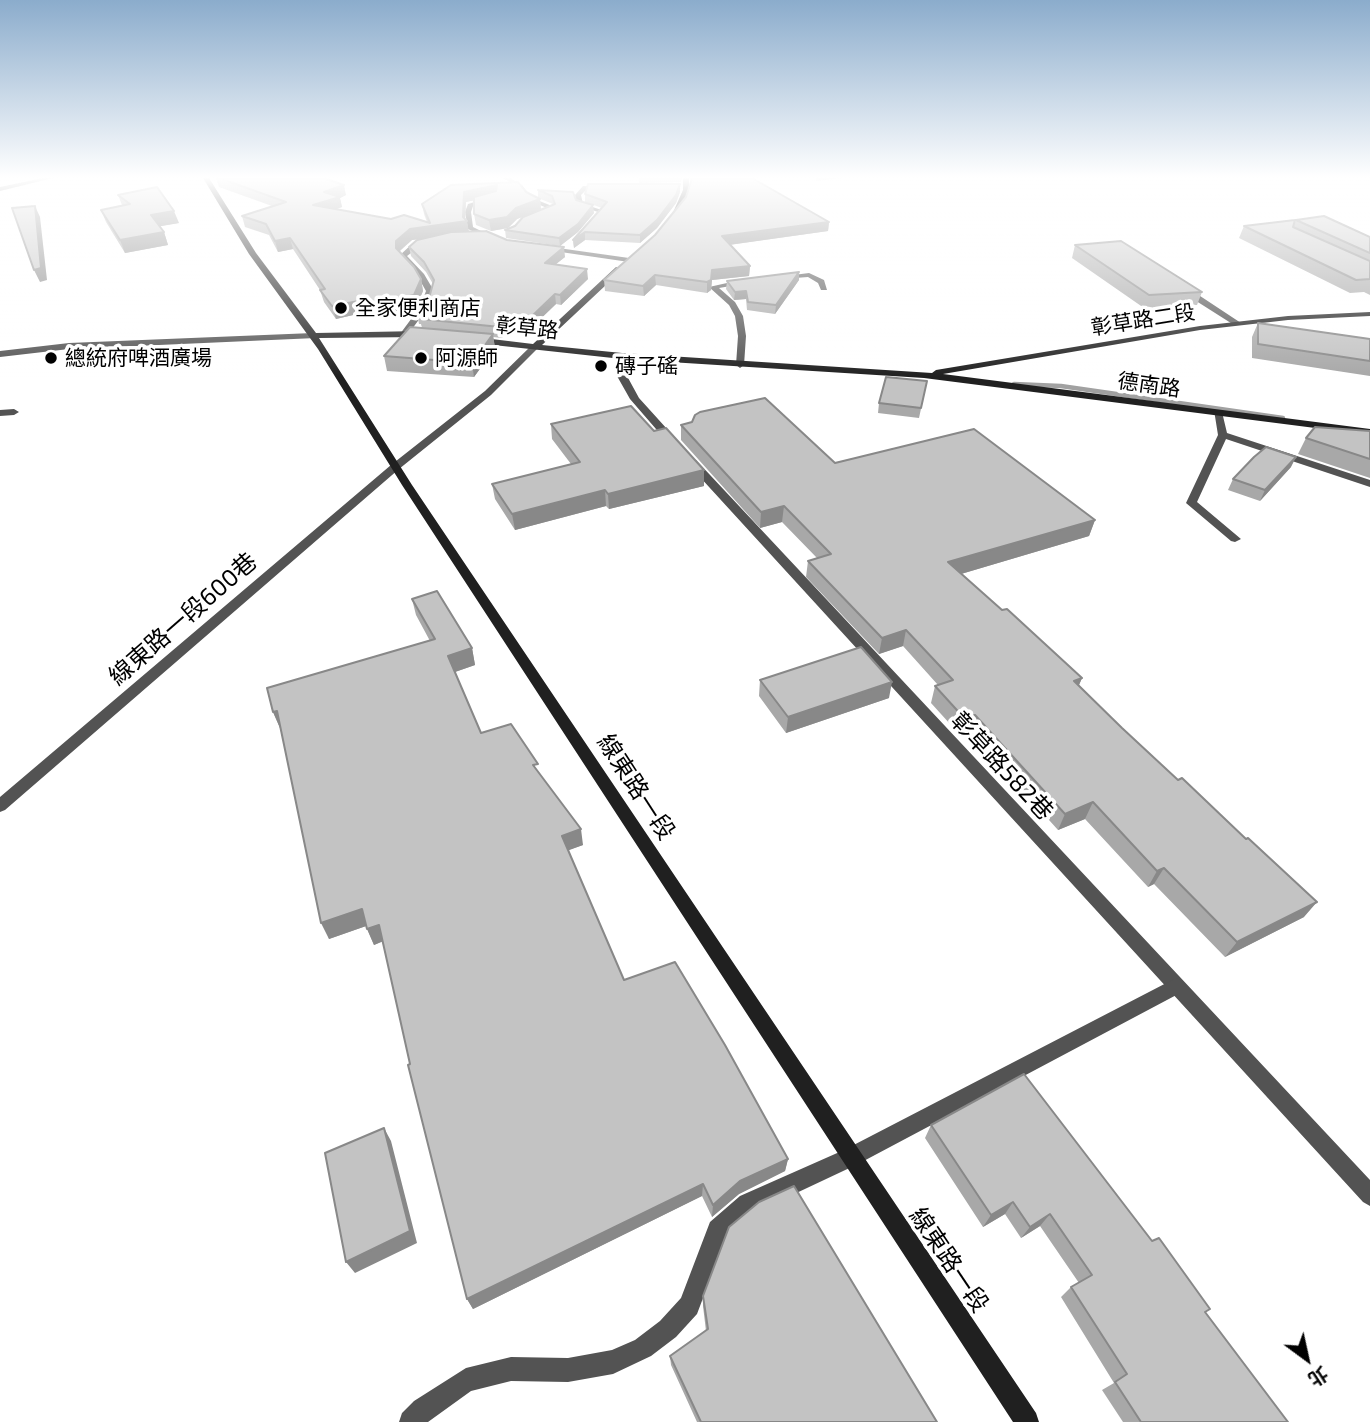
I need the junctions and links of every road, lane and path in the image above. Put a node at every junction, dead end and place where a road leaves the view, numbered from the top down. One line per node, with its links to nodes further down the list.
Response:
1 (247, 244): 14 (street, 線東路一段)
2 (418, 244): 12 (street)
3 (571, 244): 5 (street)
4 (536, 247): 5 (street)
5 (564, 250): 16 (street)
6 (778, 277): 8 (street)
7 (753, 280): 19 (street)
8 (824, 288)
9 (1180, 288): 11 (street)
10 (1370, 314): 11 (street, 彰草路二段)
11 (1237, 323): 20 (street, 彰草路二段)
12 (404, 334): 13 (street); 14 (street)
13 (427, 335)
14 (313, 336): 17 (street); 26 (street, 線東路一段)
15 (465, 339): 16 (street, 彰草路)
16 (535, 347): 18 (street, 彰草路); 26 (street, 線東路一段600巷)
17 (0, 354)
18 (622, 356): 19 (street, 彰草路); 30 (street, 彰草路582巷)
19 (740, 365): 20 (street, 彰草路)
20 (924, 375): 22 (street, 德南路)
21 (14, 411): 23 (street)
22 (1217, 412): 24 (street, 德南路); 25 (street)
23 (0, 413)
24 (1370, 432)
25 (1223, 435): 27 (street); 28 (street)
26 (395, 467): 29 (street, 線東路一段600巷); 31 (street, 線東路一段)
27 (1370, 484)
28 (1235, 539)
29 (0, 806)
30 (1176, 986): 31 (street); 32 (street, 彰草路582巷)
31 (851, 1157): 33 (street); 34 (street, 線東路一段)
32 (1370, 1195)
33 (411, 1422)
34 (1027, 1422)

